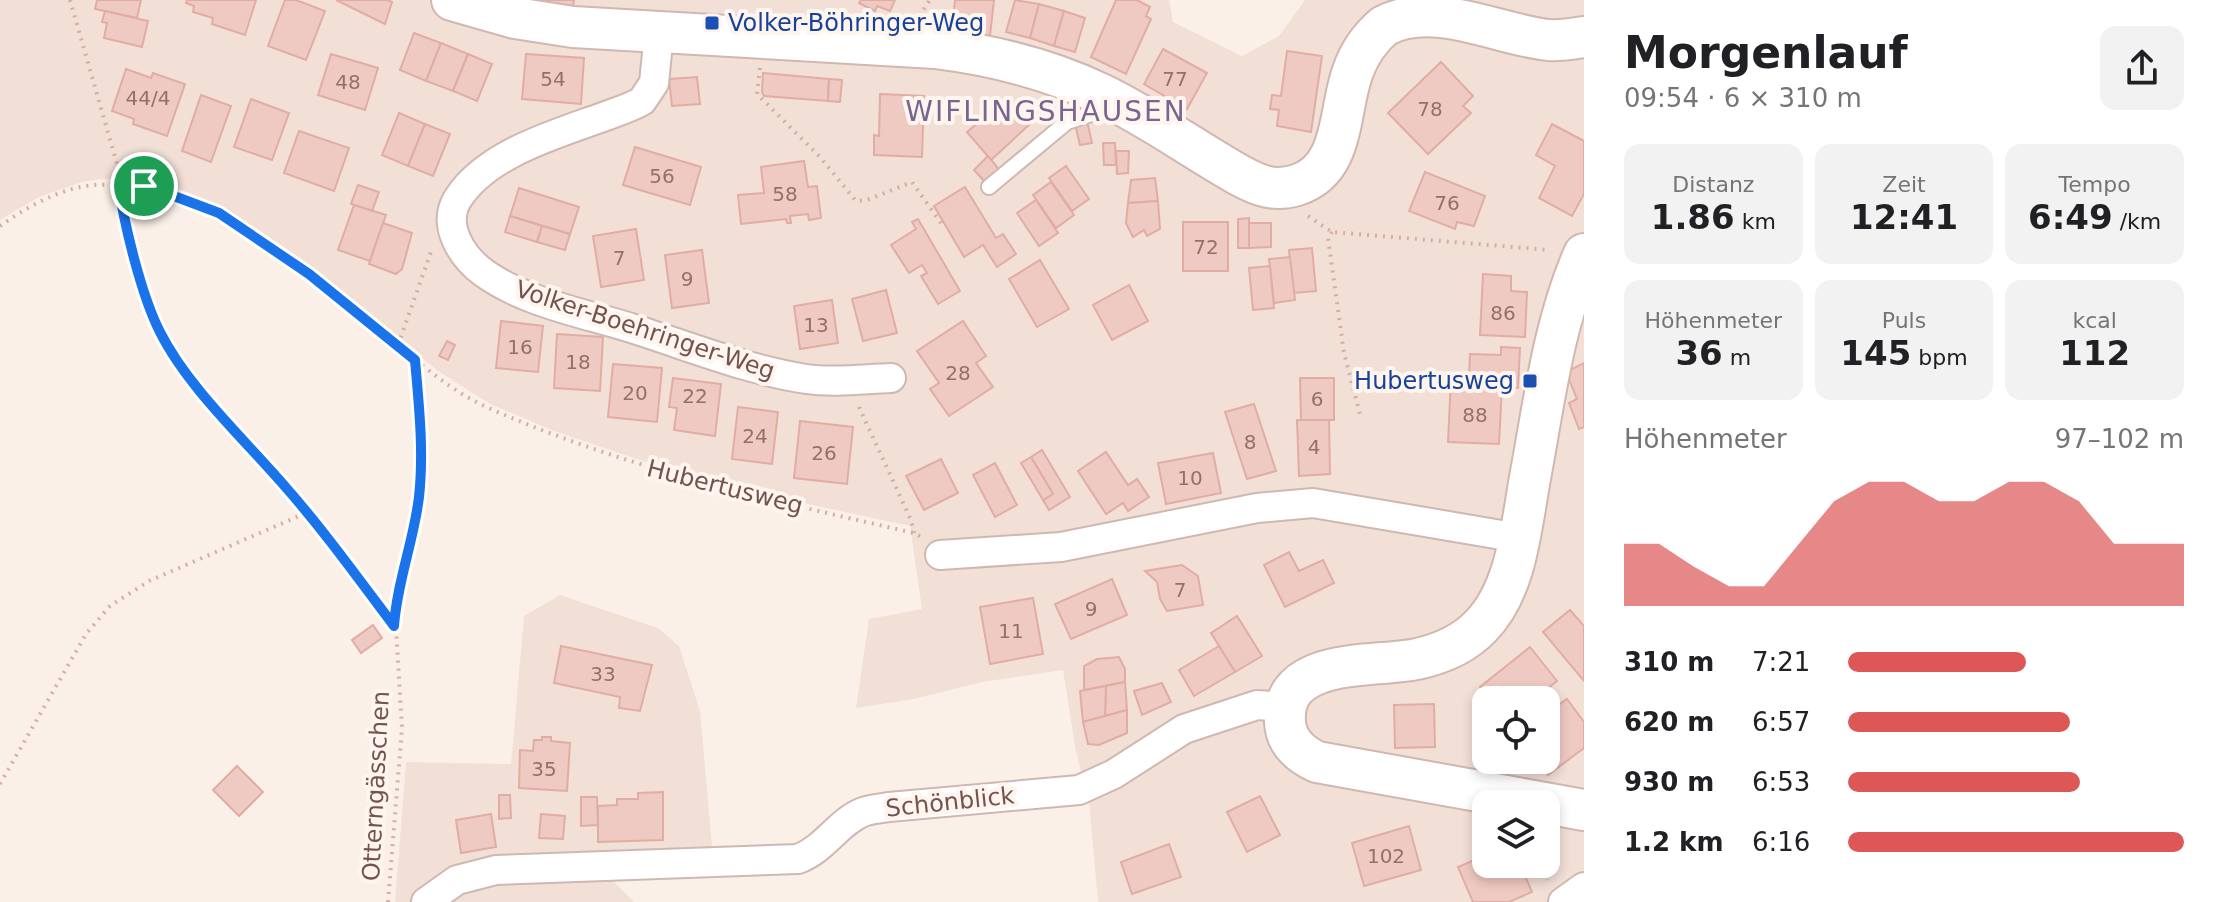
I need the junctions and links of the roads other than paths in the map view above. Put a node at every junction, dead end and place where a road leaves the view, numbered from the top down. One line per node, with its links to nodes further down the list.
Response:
1 (452, 0): 2 (street)
2 (659, 33): 4 (street); 7 (street, Volker-Boehringer-Weg)
3 (1584, 37): 4 (street)
4 (1121, 105): 5 (lane)
5 (989, 187)
6 (1570, 252): 8 (street)
7 (891, 378)
8 (1519, 538): 9 (street); 10 (street)
9 (940, 555)
10 (1286, 707): 11 (street); 13 (street, Schönblick)
11 (1584, 810)
12 (1584, 887): 14 (street)
13 (426, 902)
14 (1563, 902)

